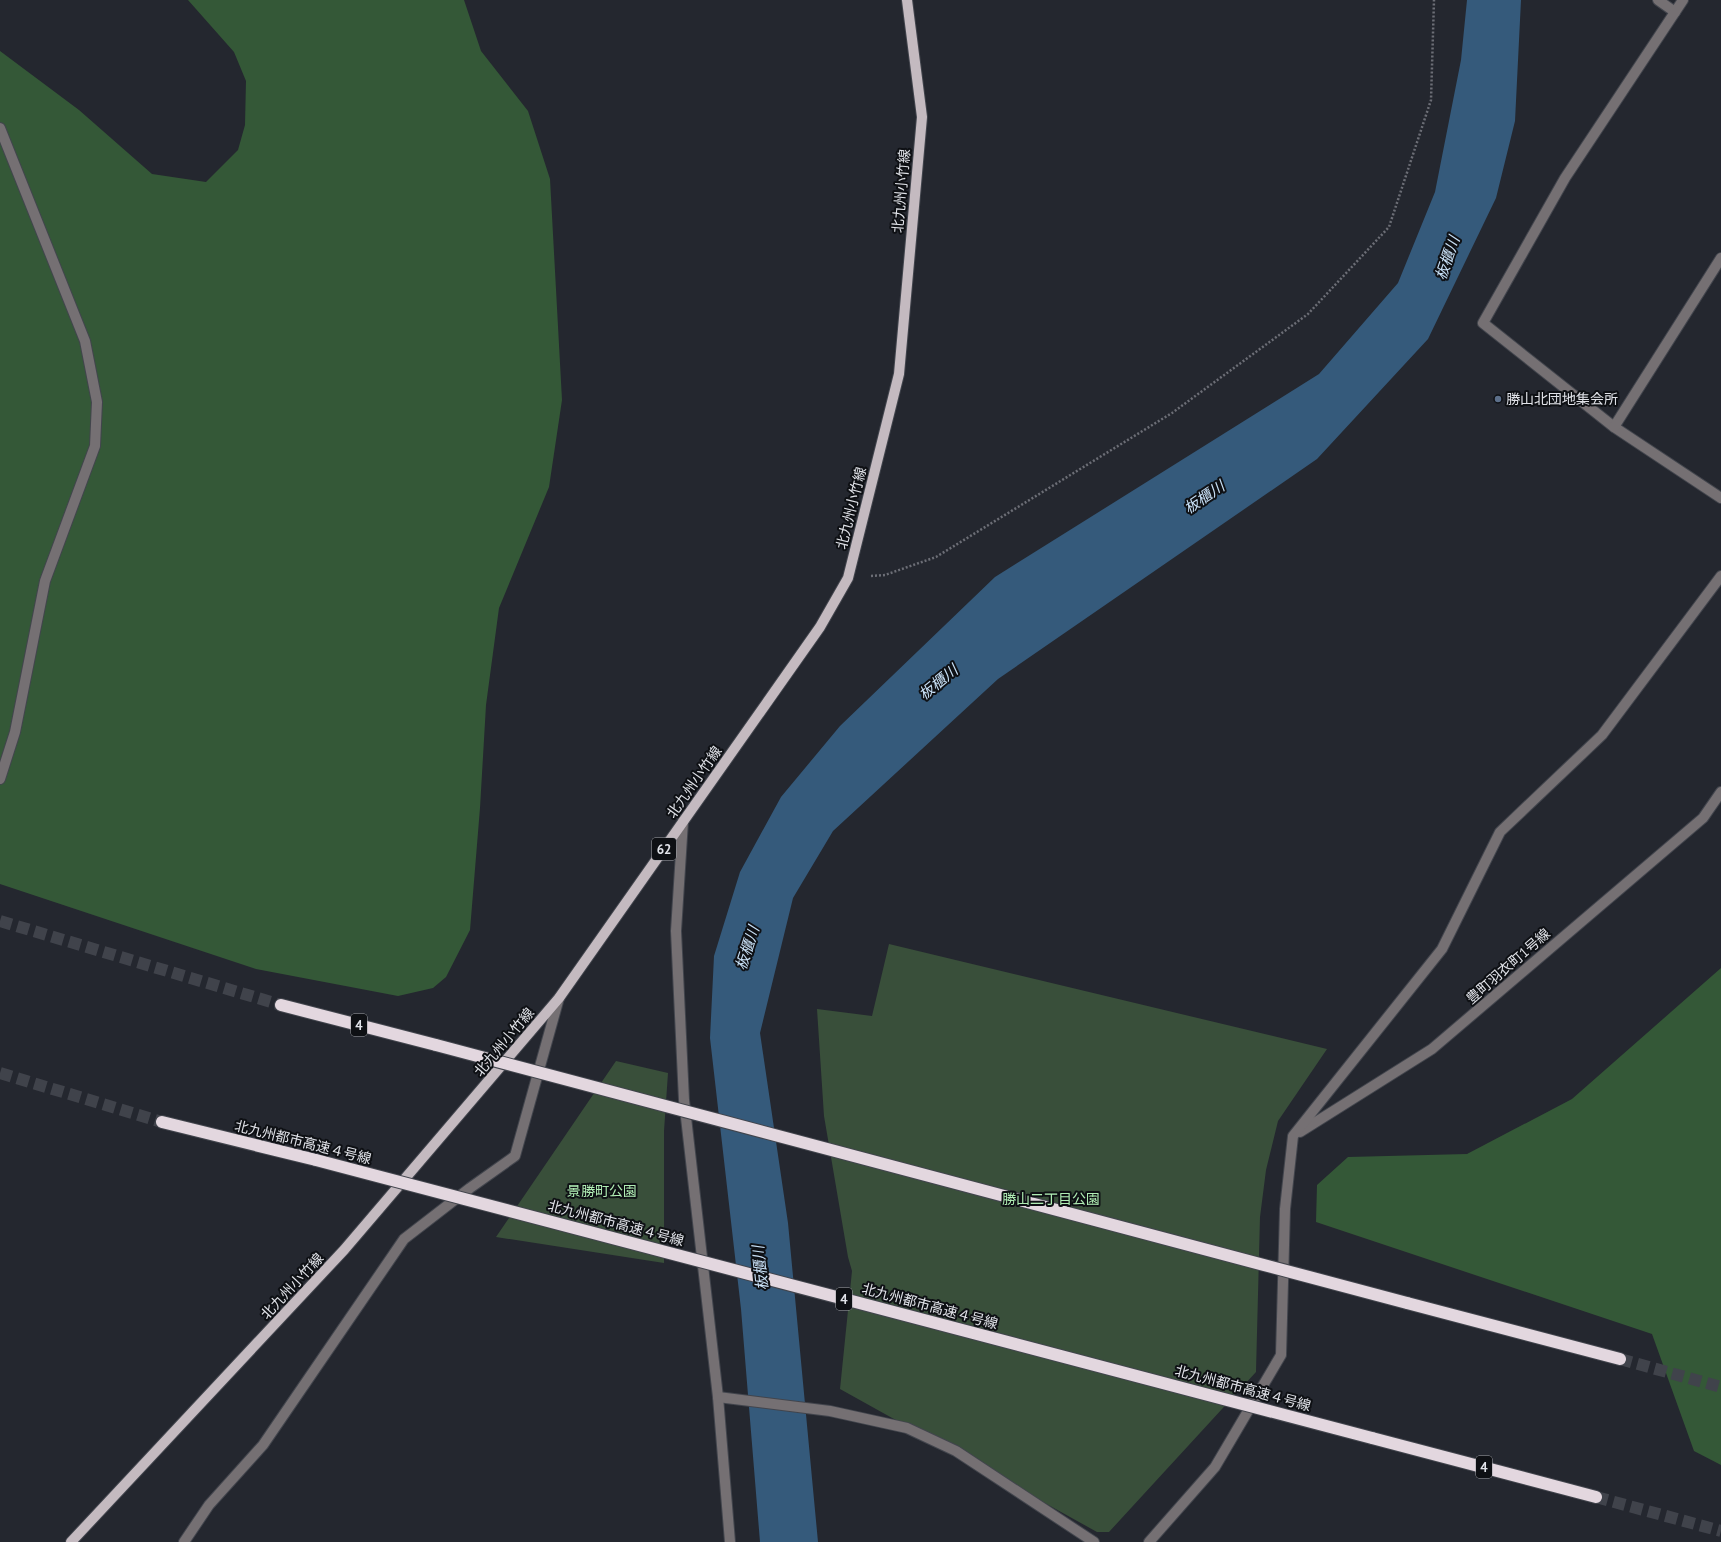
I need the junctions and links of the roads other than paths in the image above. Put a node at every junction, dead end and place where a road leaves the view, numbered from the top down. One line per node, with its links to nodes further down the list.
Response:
1 (908, 0): 12 (main road, 北九州小竹線 / 62)
2 (1658, 0): 4 (street)
3 (1683, 0): 4 (street)
4 (1675, 12): 7 (street)
5 (0, 128): 10 (street)
6 (1721, 258): 7 (street)
7 (1614, 426): 8 (street)
8 (1721, 498)
9 (1721, 576): 16 (street)
10 (0, 779)
11 (1721, 792): 16 (street, 豊町羽衣町1号線)
12 (683, 821): 13 (main road, 北九州小竹線 / 62); 18 (street)
13 (559, 998): 20 (main road, 北九州小竹線 / 62); 21 (street)
14 (281, 1005): 17 (highway, 4, bridge)
15 (162, 1122): 19 (highway, 北九州都市高速４号線 / 4, bridge)
16 (1293, 1136): 24 (street)
17 (1620, 1359)
18 (718, 1397): 22 (street); 23 (street)
19 (1596, 1497)
20 (71, 1542)
21 (184, 1542)
22 (730, 1542)
23 (1094, 1542)
24 (1149, 1542)

